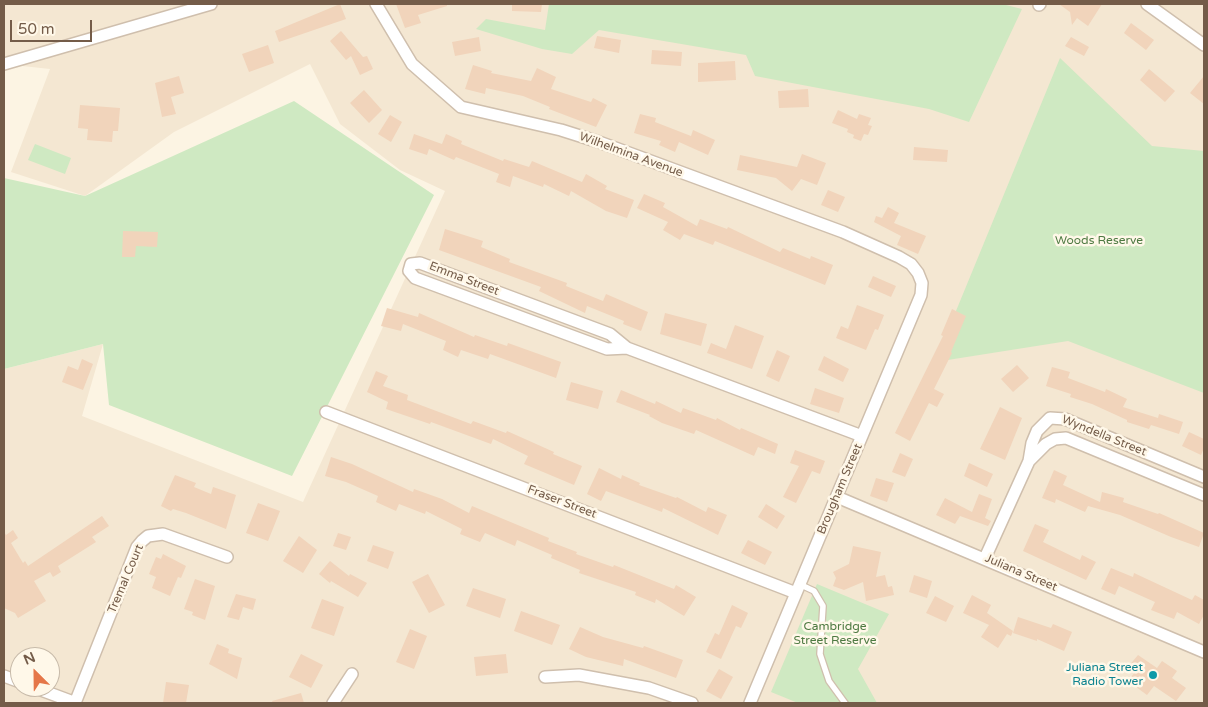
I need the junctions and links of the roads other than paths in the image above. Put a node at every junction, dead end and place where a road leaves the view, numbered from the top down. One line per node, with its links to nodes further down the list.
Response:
1 (211, 4): 5 (street)
2 (376, 4): 6 (street, Wilhelmina Avenue)
3 (1147, 4): 4 (street)
4 (1204, 45)
5 (4, 64)
6 (918, 273): 9 (street, Brougham Street)
7 (627, 348): 7 (street, Emma Street); 9 (street, Emma Street)
8 (326, 412): 16 (street, Fraser Street)
9 (862, 436): 13 (street, Brougham Street)
10 (1029, 462): 11 (street, Wyndella Street); 12 (street, Wyndella Street); 15 (street, Wyndella Street)
11 (1204, 477)
12 (1204, 495)
13 (837, 497): 15 (street, Juliana Street); 16 (street, Brougham Street)
14 (228, 557): 21 (street, Tremal Court)
15 (985, 558): 17 (street, Juliana Street)
16 (798, 589): 24 (street, Brougham Street); 25 (lane)
17 (1204, 652)
18 (352, 674): 22 (street)
19 (545, 677): 23 (street)
20 (60, 697): 21 (street)
21 (76, 703)
22 (333, 703)
23 (692, 703)
24 (750, 703)
25 (845, 703)

